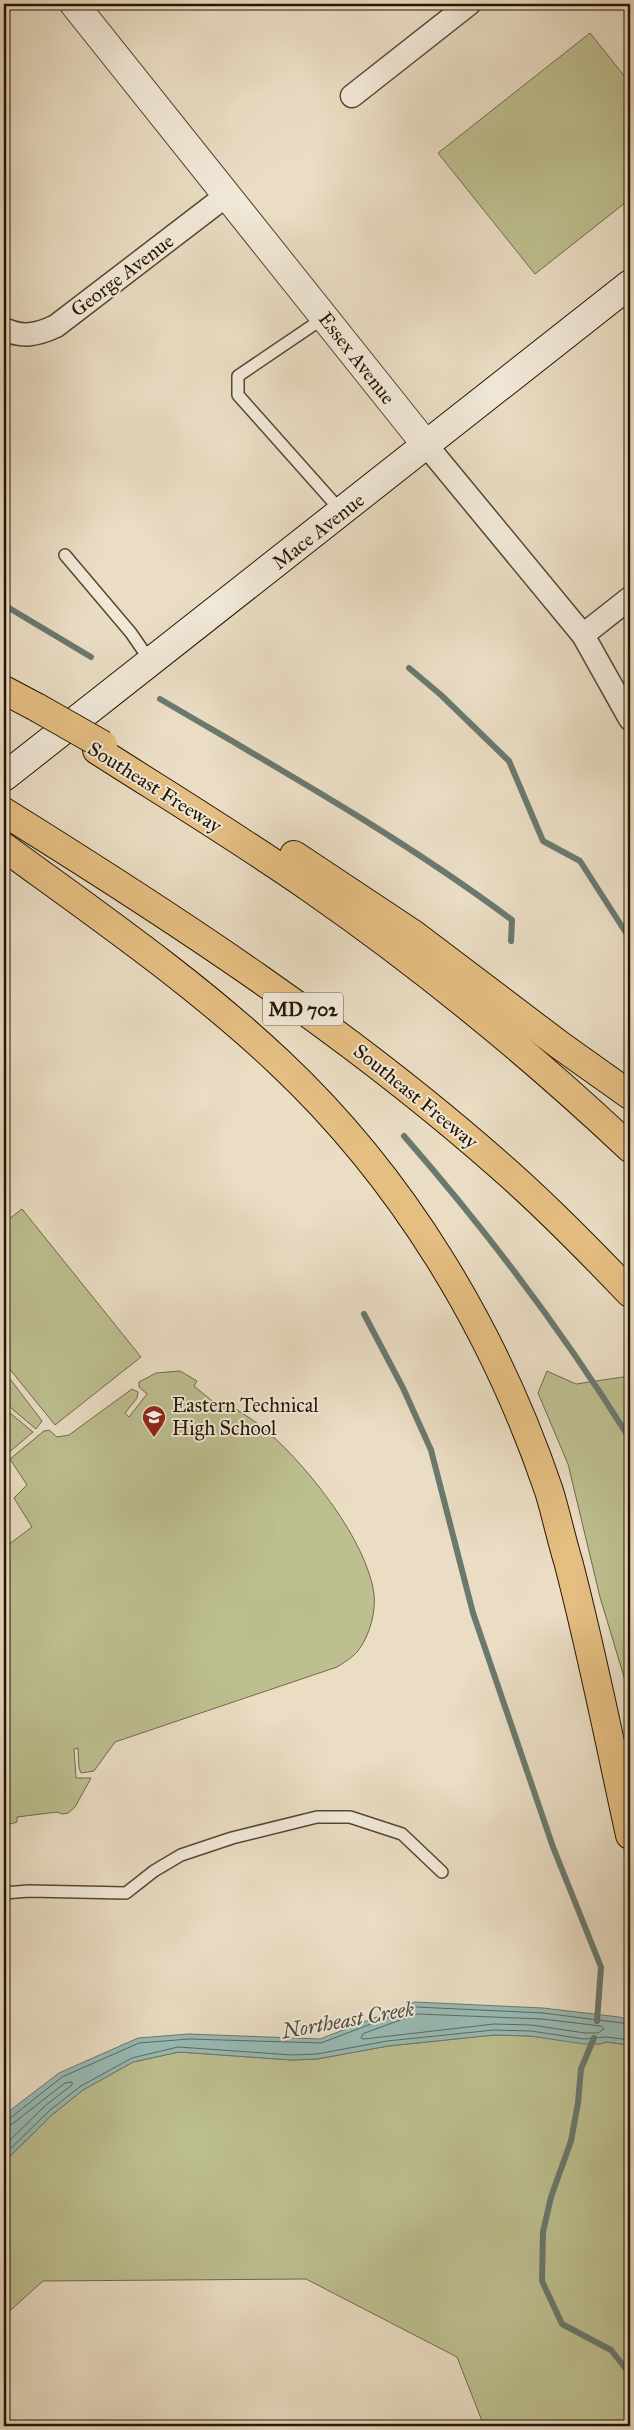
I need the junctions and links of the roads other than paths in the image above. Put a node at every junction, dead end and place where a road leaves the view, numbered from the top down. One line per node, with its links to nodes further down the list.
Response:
1 (74, 4): 4 (main road, Essex Avenue)
2 (468, 4): 3 (street)
3 (352, 96)
4 (227, 195): 6 (main road, Essex Avenue); 7 (street, George Avenue)
5 (630, 284): 8 (main road, Mace Avenue)
6 (325, 317): 8 (main road, Essex Avenue); 9 (lane)
7 (7, 331)
8 (427, 446): 9 (main road, Mace Avenue); 12 (street, Essex Avenue)
9 (342, 512): 13 (main road, Mace Avenue)
10 (65, 555): 13 (lane)
11 (630, 598): 12 (street)
12 (583, 635): 15 (street, Essex Avenue)
13 (151, 662): 17 (main road, Mace Avenue)
14 (4, 691): 16 (highway, Southeast Freeway)
15 (630, 719)
16 (100, 748): 20 (highway); 21 (highway, Southeast Freeway)
17 (4, 777)
18 (8, 814): 22 (highway, Southeast Freeway / MD 702)
19 (4, 847): 23 (highway)
20 (630, 1095)
21 (630, 1148)
22 (630, 1292)
23 (630, 1835)
24 (442, 1872): 25 (lane)
25 (4, 1893)

